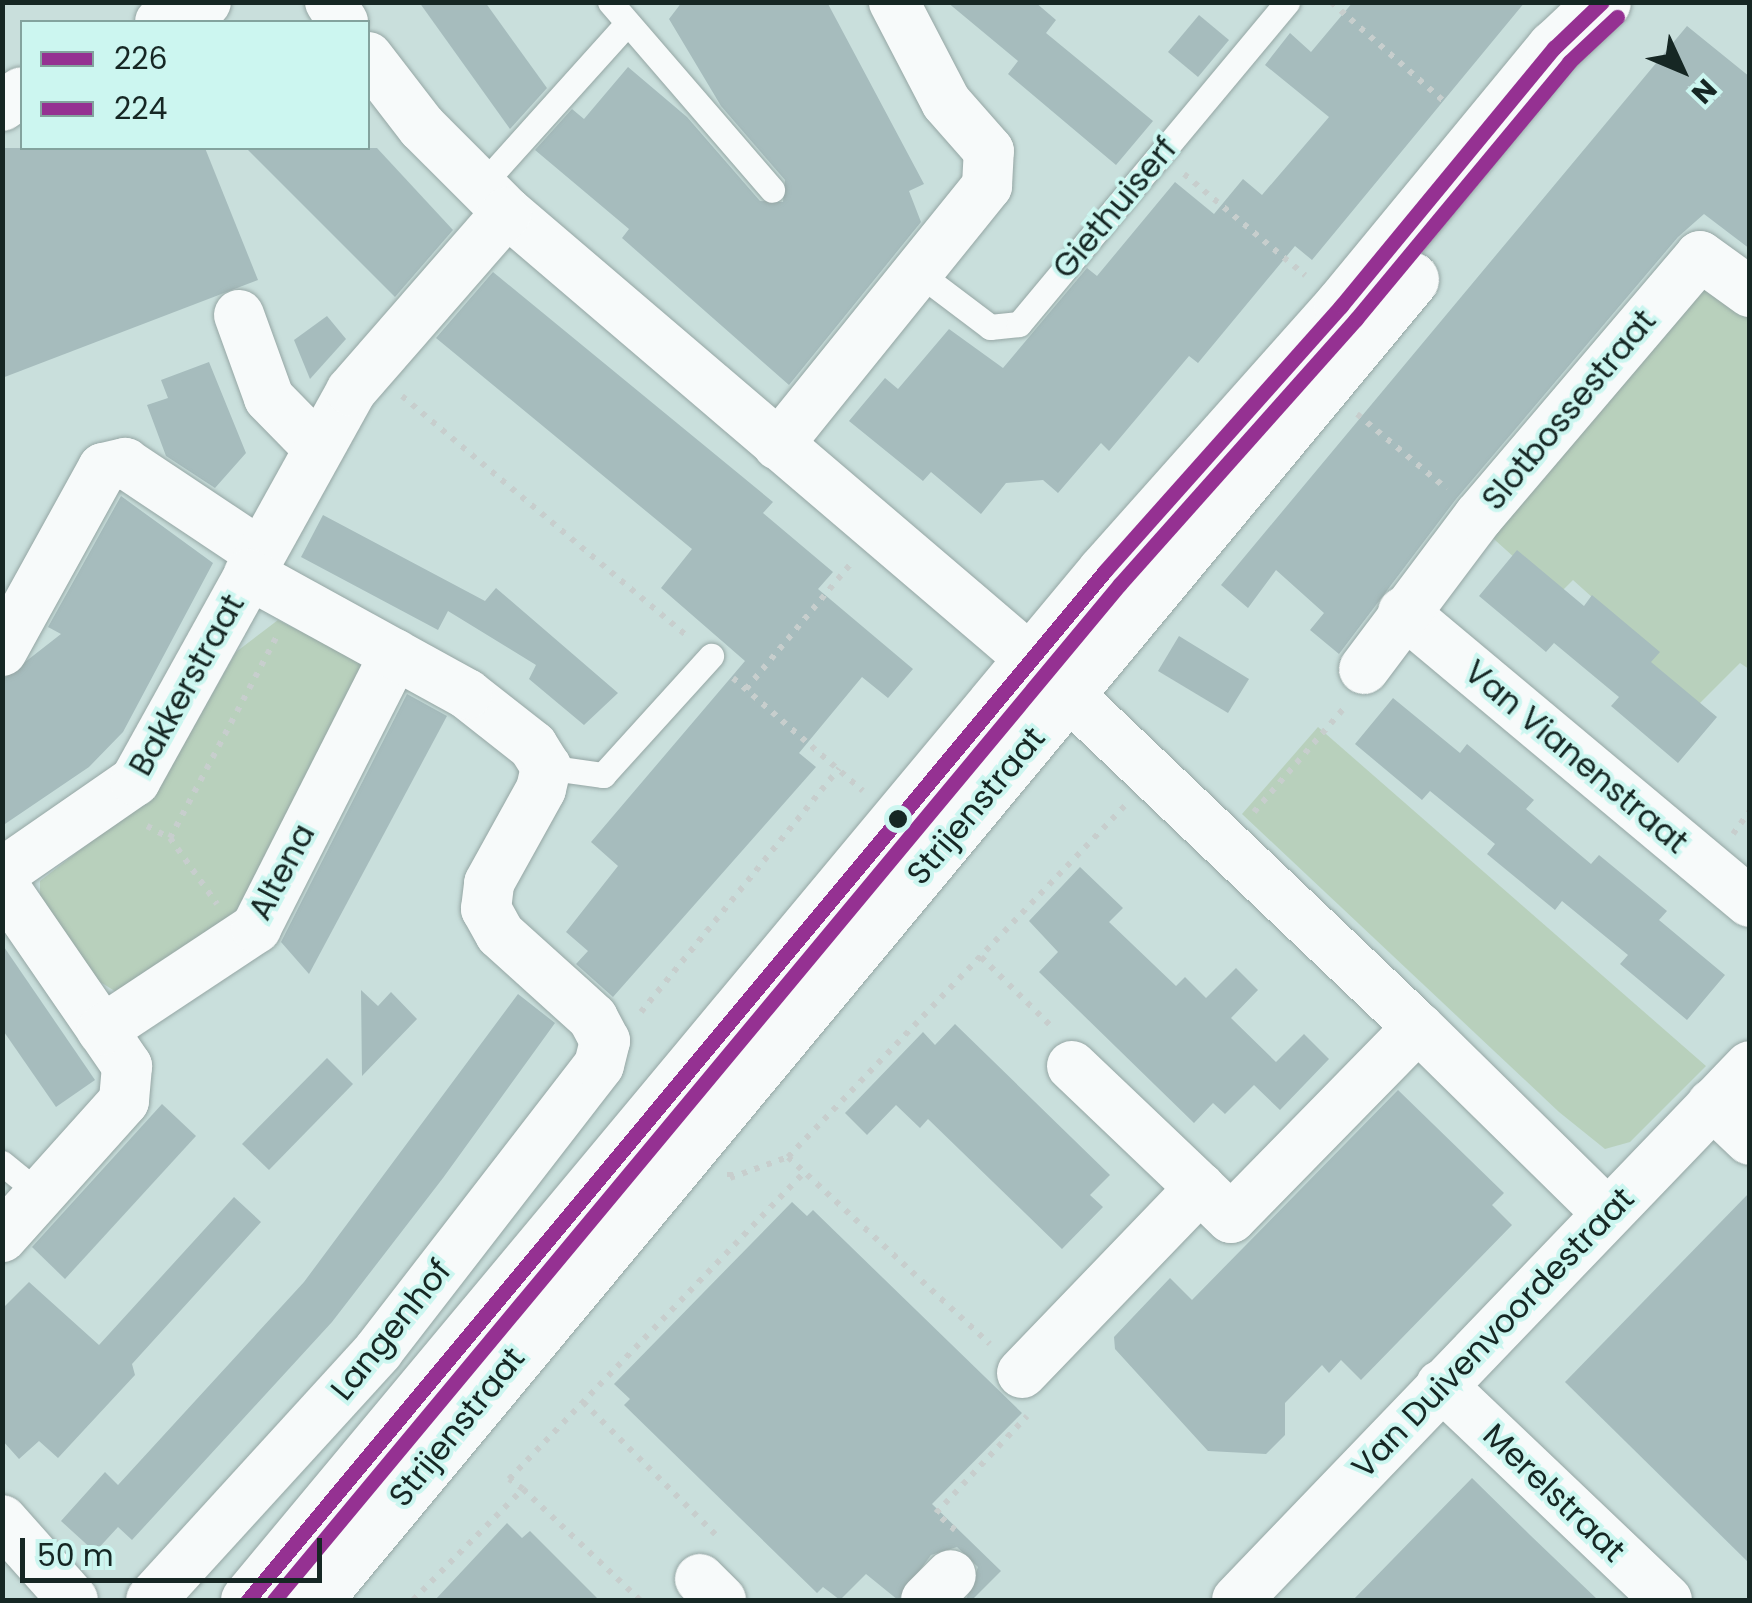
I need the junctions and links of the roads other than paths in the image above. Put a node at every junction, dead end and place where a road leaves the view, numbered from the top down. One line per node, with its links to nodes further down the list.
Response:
1 (206, 2): 7 (street)
2 (610, 2): 8 (lane)
3 (894, 2): 12 (street)
4 (1287, 2): 12 (lane, Giethuiserf)
5 (1604, 2): 23 (street, Strijenstraat)
6 (1626, 2): 23 (street, Strijenstraat)
7 (165, 20)
8 (625, 26): 10 (lane); 11 (lane)
9 (370, 58): 11 (street)
10 (772, 190)
11 (494, 199): 15 (street); 16 (street, Bakkerstraat)
12 (920, 274): 15 (street)
13 (1750, 292): 18 (street, Slotbossestraat)
14 (239, 315): 16 (street)
15 (778, 445): 23 (street)
16 (317, 447): 17 (street, Bakkerstraat)
17 (254, 564): 19 (street); 20 (street); 25 (street, Bakkerstraat)
18 (1403, 612): 22 (street, Slotbossestraat); 27 (street, Van Vianenstraat)
19 (2, 652)
20 (395, 654): 24 (street); 29 (street, Altena)
21 (711, 656): 24 (lane)
22 (1364, 669)
23 (1051, 678): 28 (street); 44 (street, Strijenstraat); 45 (street, Strijenstraat)
24 (546, 767): 43 (street, Langenhof)
25 (2, 873)
26 (2, 884): 29 (street)
27 (1750, 902)
28 (1418, 1027): 35 (street); 37 (street)
29 (102, 1030): 36 (street)
30 (1072, 1066): 35 (street)
31 (1750, 1066): 32 (street, Van Duivenvoordestraat)
32 (1712, 1104): 33 (street); 37 (street, Van Duivenvoordestraat)
33 (1750, 1140)
34 (2, 1163): 36 (lane)
35 (1200, 1188): 39 (street)
36 (40, 1194): 38 (street)
37 (1608, 1213): 40 (street, Van Duivenvoordestraat)
38 (2, 1237)
39 (1022, 1372)
40 (1441, 1385): 46 (street, Van Duivenvoordestraat); 47 (street, Merelstraat)
41 (2, 1520): 42 (street)
42 (73, 1600)
43 (151, 1600)
44 (248, 1600)
45 (314, 1600)
46 (1237, 1600)
47 (1667, 1600)

